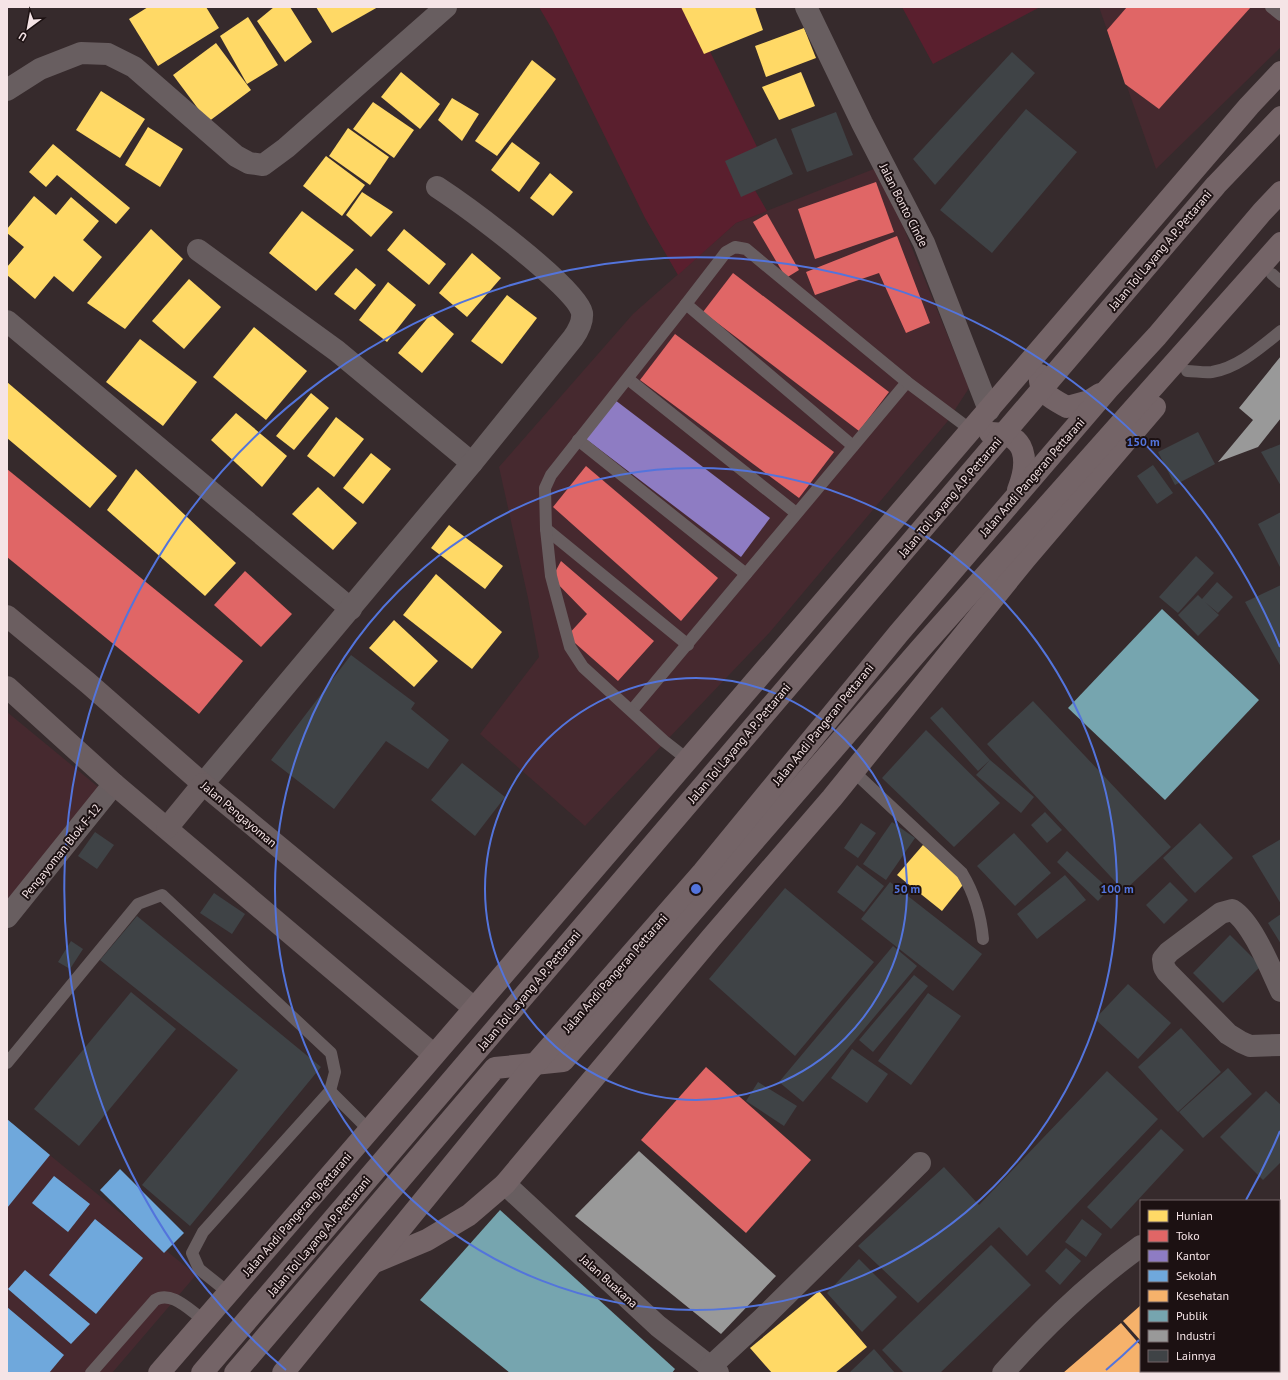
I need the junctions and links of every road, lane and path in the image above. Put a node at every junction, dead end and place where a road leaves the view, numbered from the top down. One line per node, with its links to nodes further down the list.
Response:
1 (446, 7): 6 (street)
2 (806, 7): 21 (street, Jalan Bonto Cinde)
3 (1271, 7): 4 (lane)
4 (1281, 15)
5 (1281, 72): 16 (highway, Jalan Andi Pangerang Pettarani)
6 (7, 90)
7 (1281, 117): 58 (highway, Jalan Tol Layang A.P. Pettarani)
8 (437, 187): 25 (street)
9 (1281, 192): 20 (highway, Jalan Andi Pangeran Pettarani)
10 (1281, 243): 59 (highway, Jalan Tol Layang A.P. Pettarani)
11 (198, 250): 25 (street)
12 (1278, 273): 17 (highway, Jalan Andi Pangeran Pettarani)
13 (686, 304): 18 (lane); 19 (lane); 24 (lane)
14 (7, 321): 30 (street)
15 (1281, 331): 17 (lane)
16 (1044, 346): 20 (highway); 21 (highway, Jalan Andi Pangerang Pettarani)
17 (1187, 371): 36 (highway, Jalan Andi Pangeran Pettarani)
18 (628, 379): 23 (lane); 27 (lane)
19 (907, 382): 22 (lane); 24 (lane)
20 (1108, 389): 26 (highway, Jalan Andi Pangeran Pettarani)
21 (989, 410): 22 (highway, Jalan Andi Pangerang Pettarani)
22 (965, 437): 26 (highway); 35 (highway, Jalan Andi Pangerang Pettarani)
23 (578, 440): 28 (lane); 29 (lane)
24 (853, 446): 27 (lane)
25 (472, 463): 30 (street)
26 (1016, 496): 52 (highway, Jalan Andi Pangeran Pettarani)
27 (796, 514): 29 (lane)
28 (546, 529): 32 (lane); 34 (lane)
29 (746, 574): 32 (lane)
30 (351, 609): 38 (street)
31 (7, 616): 38 (street, Jalan Pengayoman)
32 (688, 645): 34 (lane)
33 (7, 687): 37 (street)
34 (632, 710): 35 (lane)
35 (687, 759): 43 (highway, Jalan Andi Pangerang Pettarani)
36 (853, 772): 41 (lane); 50 (highway, Jalan Andi Pangeran Pettarani)
37 (114, 784): 39 (street); 40 (street, Pengayoman Blok F-12)
38 (203, 784): 39 (street); 43 (street, Jalan Pengayoman)
39 (167, 828): 45 (street)
40 (7, 917)
41 (984, 939)
42 (1281, 991): 44 (street)
43 (474, 1008): 45 (highway, Jalan Andi Pangerang Pettarani)
44 (1281, 1045)
45 (434, 1055): 48 (highway, Jalan Andi Pangerang Pettarani)
46 (7, 1063): 47 (lane)
47 (330, 1091): 48 (lane); 53 (lane)
48 (369, 1130): 53 (highway, Jalan Andi Pangerang Pettarani)
49 (920, 1163): 55 (street)
50 (505, 1184): 52 (highway, Jalan Andi Pangeran Pettarani); 55 (street, Jalan Buakana)
51 (1140, 1247): 61 (street)
52 (372, 1263): 60 (highway, Jalan Andi Pangeran Pettarani)
53 (229, 1293): 54 (highway, Jalan Andi Pangerang Pettarani)
54 (204, 1320): 56 (lane); 57 (highway, Jalan Andi Pangerang Pettarani)
55 (710, 1371)
56 (91, 1373)
57 (159, 1373)
58 (202, 1373)
59 (235, 1373)
60 (283, 1373)
61 (1003, 1373)

